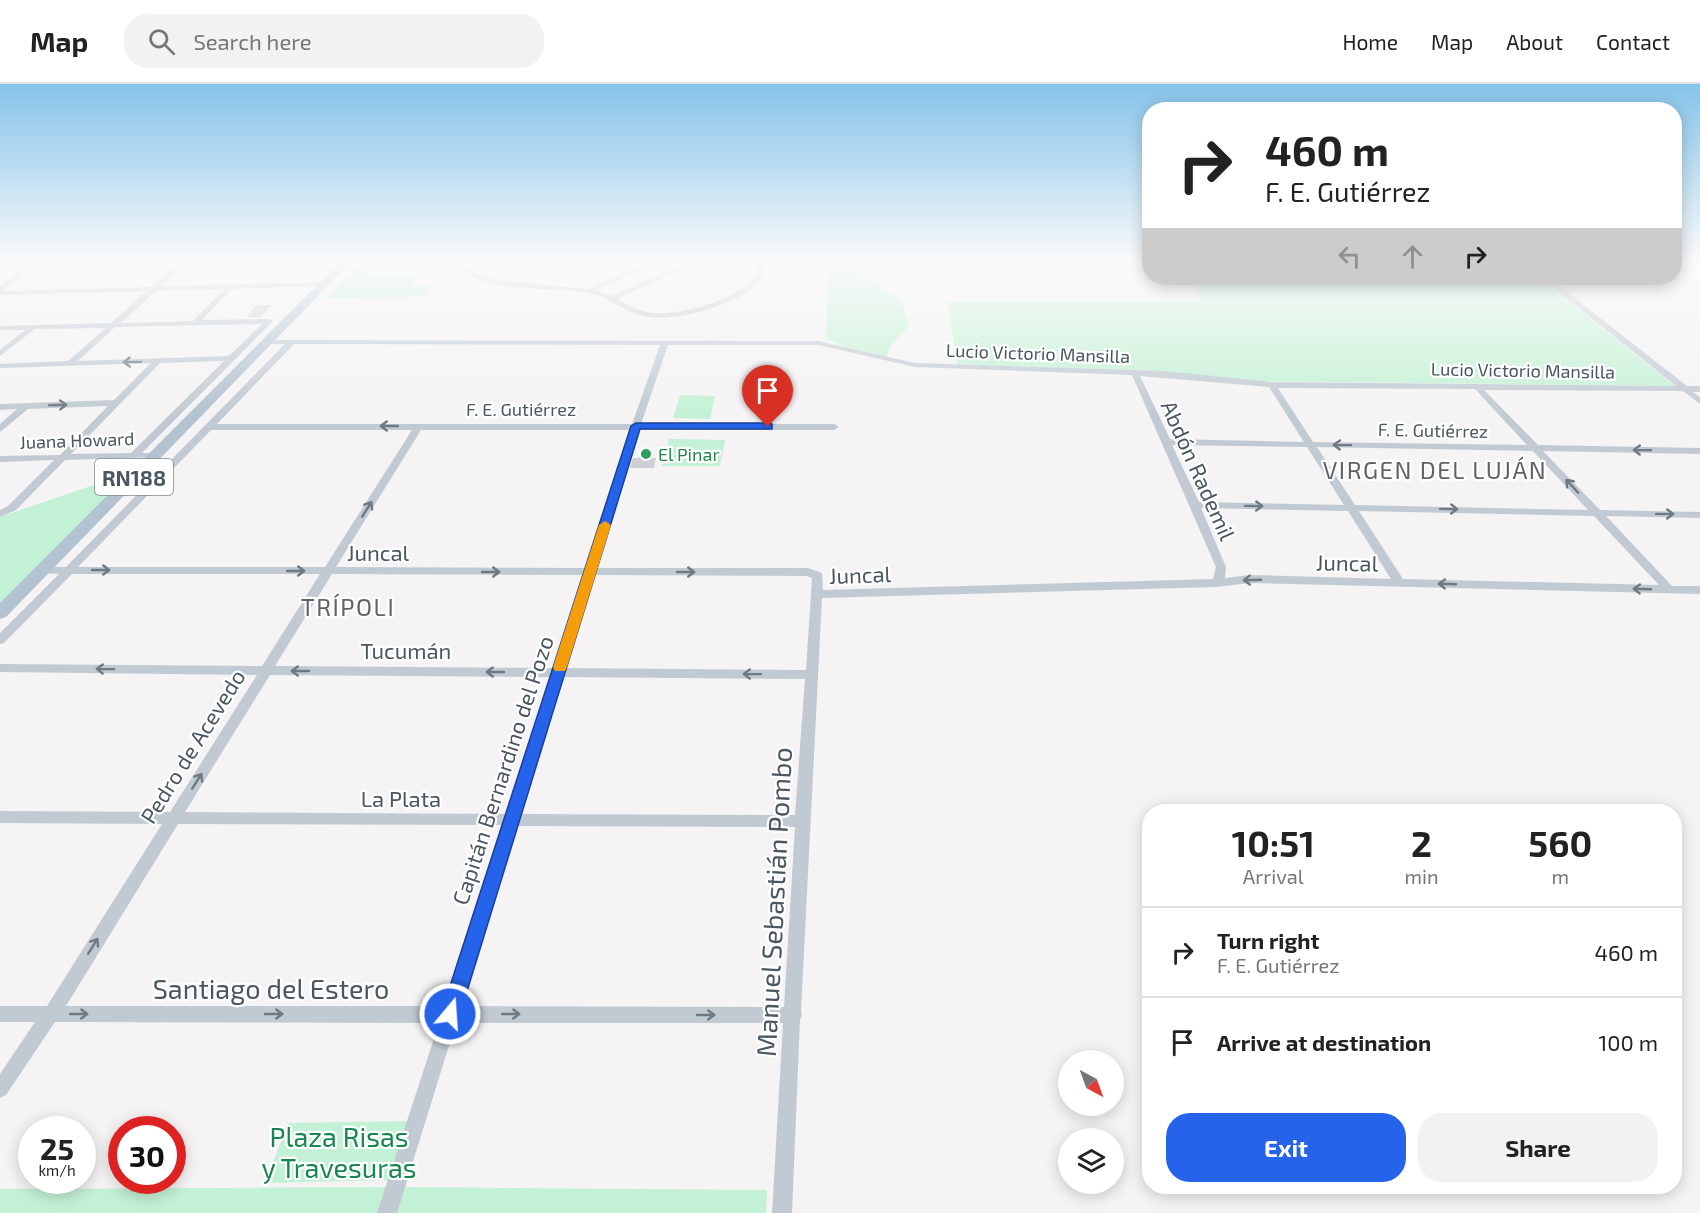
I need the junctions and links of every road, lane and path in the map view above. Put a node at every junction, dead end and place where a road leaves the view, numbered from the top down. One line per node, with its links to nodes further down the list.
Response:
1 (127, 312): 8 (street)
2 (206, 312): 7 (street)
3 (298, 312): 11 (main road, RN188)
4 (639, 312): 5 (street)
5 (685, 312)
6 (1587, 312): 22 (street)
7 (195, 323): 8 (street); 15 (street)
8 (113, 325): 9 (street); 17 (street)
9 (33, 327): 10 (street); 14 (street)
10 (0, 328)
11 (269, 342): 12 (street, Lucio Victorio Mansilla); 38 (main road, RN188)
12 (292, 342): 13 (street, Lucio Victorio Mansilla); 30 (street)
13 (665, 343): 19 (street, Lucio Victorio Mansilla); 29 (street, Capitán Bernardino del Pozo)
14 (0, 354)
15 (233, 358): 16 (street); 37 (street)
16 (158, 362): 17 (street, one-way to 17); 25 (street)
17 (71, 363): 18 (street)
18 (0, 366)
19 (1135, 373): 20 (street, Lucio Victorio Mansilla); 33 (street, Abdón Rademil)
20 (1272, 385): 21 (street, Lucio Victorio Mansilla); 34 (street)
21 (1476, 386): 22 (street, Lucio Victorio Mansilla); 35 (street)
22 (1685, 389): 23 (street, Lucio Victorio Mansilla); 24 (street)
23 (1700, 389)
24 (1700, 401)
25 (116, 403): 26 (street, one-way to 25); 39 (street)
26 (26, 406): 27 (street); 32 (street)
27 (0, 407)
28 (419, 426): 29 (street, F. E. Gutiérrez); 30 (street, F. E. Gutiérrez, one-way to 30); 48 (street, Pedro de Acevedo, one-way to 28)
29 (636, 426): 31 (street, F. E. Gutiérrez); 49 (street, Capitán Bernardino del Pozo)
30 (208, 427): 47 (street)
31 (834, 427)
32 (0, 429)
33 (1165, 442): 34 (street, F. E. Gutiérrez); 41 (street, Abdón Rademil)
34 (1310, 445): 35 (street, F. E. Gutiérrez, one-way to 34); 42 (street)
35 (1536, 448): 36 (street, F. E. Gutiérrez, one-way to 35); 44 (street, one-way to 35)
36 (1700, 451)
37 (135, 454): 38 (street, Juana Howard); 39 (street, Juana Howard)
38 (156, 455): 46 (main road, RN188)
39 (63, 456): 40 (street, Juana Howard); 43 (street)
40 (0, 459)
41 (1196, 505): 42 (street, one-way to 42); 51 (street, Abdón Rademil)
42 (1351, 507): 44 (street, one-way to 44); 50 (street)
43 (3, 513)
44 (1597, 513): 45 (street, one-way to 45); 52 (street)
45 (1700, 515)
46 (43, 570): 47 (street, Juncal); 55 (main road, RN188)
47 (70, 570): 48 (street, Juncal, one-way to 48); 56 (street)
48 (327, 571): 49 (street, Juncal, one-way to 49); 58 (street, Pedro de Acevedo)
49 (590, 572): 54 (street, Juncal, one-way to 54); 59 (street, Capitán Bernardino del Pozo)
50 (1399, 582): 51 (street, Juncal, one-way to 51); 52 (street, Juncal, one-way to 50)
51 (1216, 584): 54 (street, Juncal)
52 (1670, 590): 53 (street, Juncal)
53 (1700, 590)
54 (816, 594): 60 (street, Manuel Sebastián Pombo)
55 (0, 613)
56 (0, 640)
57 (0, 668): 58 (street, Tucumán, one-way to 57)
58 (265, 671): 59 (street, Tucumán, one-way to 58); 62 (street, Pedro de Acevedo, one-way to 58)
59 (558, 672): 60 (street, Tucumán, one-way to 59); 63 (street, Capitán Bernardino del Pozo)
60 (811, 675): 64 (street, Manuel Sebastián Pombo)
61 (0, 817): 62 (street, La Plata)
62 (173, 819): 63 (street, La Plata); 66 (street, Pedro de Acevedo, one-way to 62)
63 (512, 819): 64 (street, La Plata); 67 (street, Capitán Bernardino del Pozo)
64 (802, 821): 68 (street, Manuel Sebastián Pombo)
65 (0, 1014): 66 (street, Santiago del Estero)
66 (51, 1014): 67 (street, Santiago del Estero, one-way to 67); 69 (street, Pedro de Acevedo)
67 (450, 1014): 68 (street, Santiago del Estero, one-way to 68); 70 (street, Capitán Bernardino del Pozo)
68 (794, 1016): 71 (street, Manuel Sebastián Pombo)
69 (0, 1089)
70 (387, 1213)
71 (782, 1213)

